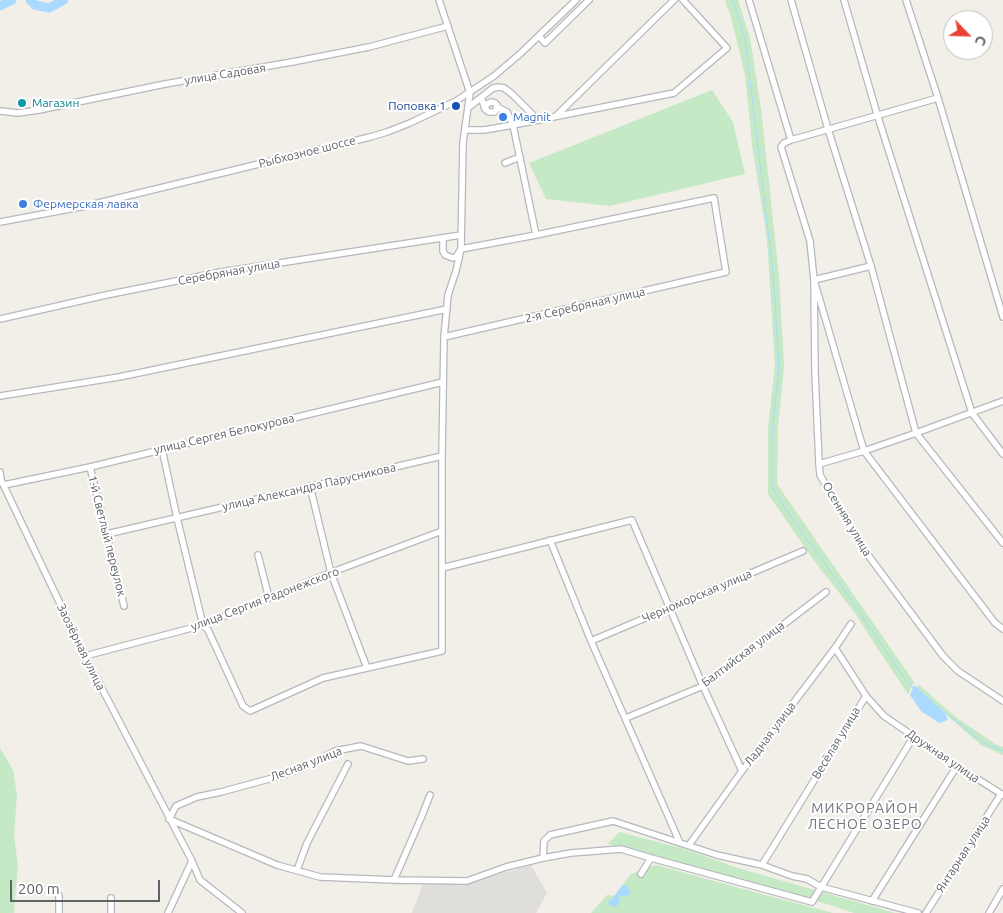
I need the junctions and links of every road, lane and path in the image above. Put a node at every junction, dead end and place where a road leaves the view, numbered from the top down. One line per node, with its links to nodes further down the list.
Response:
1 (440, 0): 10 (street)
2 (576, 0): 11 (street, Рыбхозное шоссе)
3 (589, 0): 11 (street)
4 (674, 0): 18 (street)
5 (683, 0): 18 (street)
6 (749, 0): 23 (street)
7 (791, 0): 21 (street)
8 (844, 0): 17 (street)
9 (906, 0): 14 (street)
10 (448, 26): 12 (street); 16 (street, улица Садовая)
11 (539, 36): 12 (street, Рыбхозное шоссе)
12 (470, 93): 15 (street); 26 (street, Рыбхозное шоссе)
13 (481, 97): 15 (street); 19 (street); 20 (street)
14 (938, 98): 17 (street); 34 (street)
15 (469, 106): 22 (street)
16 (0, 111)
17 (877, 114): 21 (street); 40 (street)
18 (556, 117): 19 (street)
19 (535, 121): 20 (street)
20 (513, 125): 22 (street); 24 (street)
21 (828, 129): 23 (street); 31 (street)
22 (465, 130): 27 (street)
23 (791, 140): 32 (street)
24 (520, 157): 25 (street); 28 (street)
25 (505, 163)
26 (0, 222)
27 (461, 235): 29 (street, Серебряная улица); 30 (street)
28 (536, 235): 30 (street); 36 (street, 2-я Серебряная улица)
29 (443, 238): 30 (street); 35 (street, Серебряная улица)
30 (461, 249): 33 (street)
31 (871, 266): 32 (street); 41 (street)
32 (814, 280): 43 (street); 46 (street)
33 (447, 309): 36 (street); 38 (street)
34 (1003, 317)
35 (0, 319)
36 (444, 337): 37 (street)
37 (443, 382): 42 (street, улица Сергея Белокурова); 45 (street)
38 (0, 396)
39 (1003, 401): 40 (street, Осенняя улица)
40 (972, 413): 41 (street, Осенняя улица); 44 (street)
41 (916, 433): 43 (street, Осенняя улица); 55 (street)
42 (162, 449): 47 (street, улица Сергея Белокурова); 51 (street)
43 (864, 451): 46 (street, Осенняя улица); 66 (street)
44 (1003, 454)
45 (442, 456): 50 (street, улица Александра Парусникова); 52 (street)
46 (819, 464): 73 (street, Осенняя улица)
47 (90, 466): 49 (street, улица Сергея Белокурова); 53 (street, 1-й Светлый переулок)
48 (0, 472): 49 (street, Заозёрная улица)
49 (4, 485): 69 (street, Заозёрная улица)
50 (310, 486): 51 (street, улица Александра Парусникова); 59 (street)
51 (177, 518): 53 (street); 65 (street)
52 (442, 530): 58 (street); 59 (street, улица Сергия Радонежского)
53 (107, 534): 62 (street, 1-й Светлый переулок)
54 (550, 540): 58 (street); 63 (street); 67 (street)
55 (1003, 543)
56 (803, 551): 63 (street, Черноморская улица)
57 (258, 554): 61 (street)
58 (442, 568): 70 (street)
59 (331, 573): 61 (street, улица Сергия Радонежского); 70 (street)
60 (826, 592): 71 (street, Балтийская улица)
61 (269, 598): 65 (street, улица Сергия Радонежского)
62 (124, 606)
63 (670, 608): 67 (street, Черноморская улица); 71 (street)
64 (851, 624): 68 (street, Ладная улица)
65 (203, 625): 69 (street, улица Сергия Радонежского); 70 (street)
66 (1003, 629)
67 (591, 641): 75 (street)
68 (835, 648): 72 (street); 80 (street, Ладная улица)
69 (85, 656): 83 (street, Заозёрная улица)
70 (367, 668)
71 (703, 686): 75 (street, Балтийская улица); 80 (street)
72 (866, 696): 74 (street, Весёлая улица); 89 (street, Весёлая улица)
73 (1003, 701)
74 (884, 716): 76 (street, Дружная улица)
75 (626, 718): 84 (street)
76 (914, 736): 79 (street, Дружная улица); 93 (street)
77 (423, 759): 83 (street, Лесная улица)
78 (348, 764): 90 (street)
79 (957, 766): 82 (street, Дружная улица); 97 (street)
80 (742, 771): 85 (street, Ладная улица)
81 (430, 795): 92 (street)
82 (1002, 795): 103 (street, Янтарная улица)
83 (169, 819): 88 (street, Заозёрная улица); 90 (street)
84 (680, 843): 85 (street); 86 (street)
85 (689, 845): 89 (street)
86 (543, 858): 87 (street); 92 (street)
87 (651, 858): 91 (street); 93 (street)
88 (192, 861): 100 (street); 101 (street, Заозёрная улица)
89 (762, 866): 93 (street)
90 (297, 870): 92 (street)
91 (641, 874)
92 (394, 880)
93 (821, 887): 97 (street)
94 (1003, 889): 104 (street)
95 (59, 896): 98 (street)
96 (111, 898): 99 (street)
97 (872, 901): 102 (street)
98 (59, 913)
99 (110, 913)
100 (168, 913)
101 (242, 913)
102 (918, 913)
103 (926, 913)
104 (989, 913)

